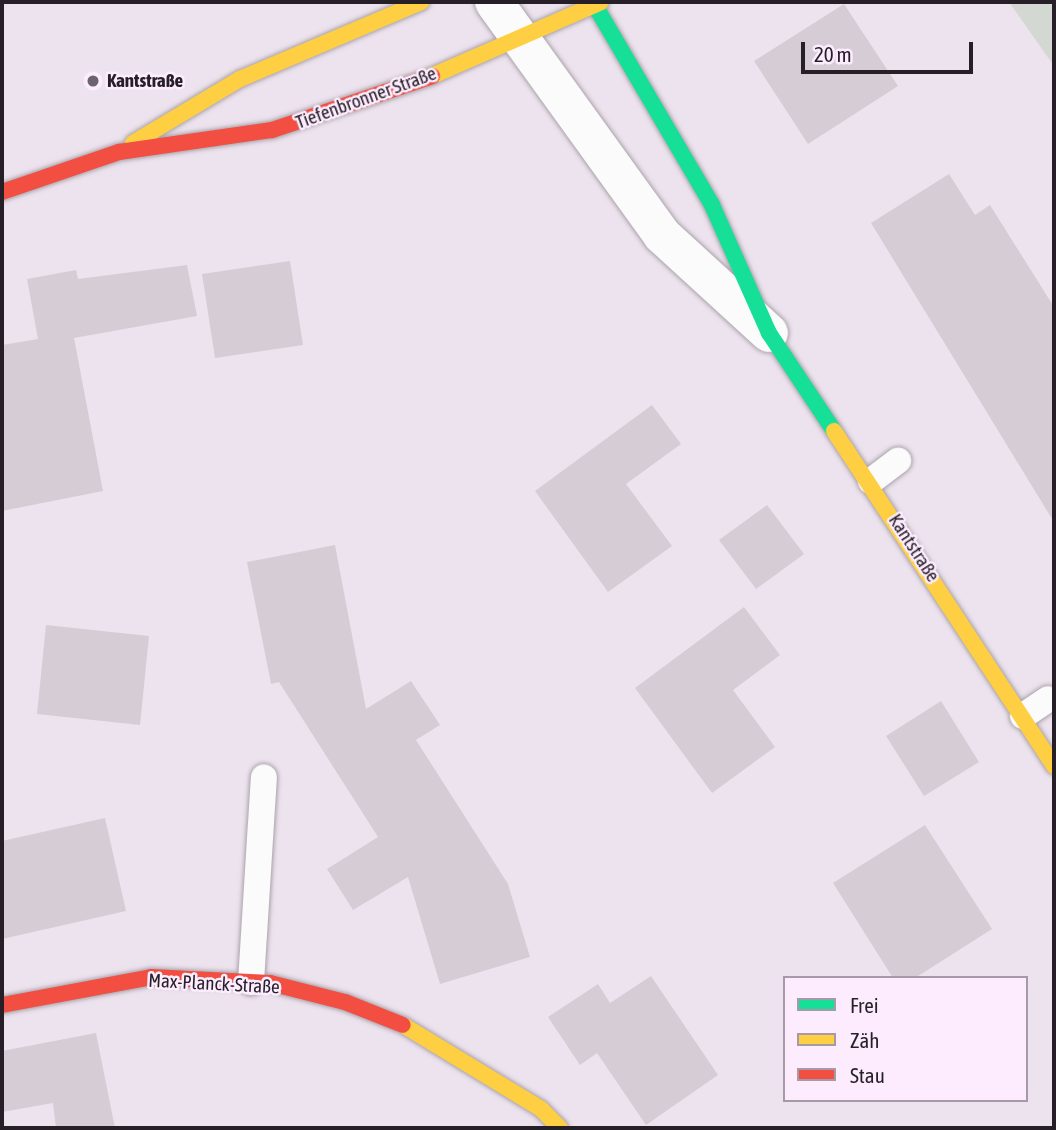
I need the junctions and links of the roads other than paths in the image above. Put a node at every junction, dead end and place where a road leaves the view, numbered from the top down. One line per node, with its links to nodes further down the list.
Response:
1 (421, 2): 5 (street, Tiefenbronner Straße)
2 (494, 2): 4 (street, Kantstraße)
3 (596, 3): 4 (street, Tiefenbronner Straße); 7 (street, Kantstraße)
4 (519, 37): 5 (street, Tiefenbronner Straße); 7 (street, Kantstraße)
5 (119, 152): 6 (street, Tiefenbronner Straße)
6 (2, 192)
7 (769, 333): 9 (street, Kantstraße)
8 (898, 461): 9 (lane)
9 (871, 481): 11 (street, Kantstraße)
10 (1048, 699): 11 (lane)
11 (1023, 716): 12 (street, Kantstraße)
12 (1054, 766)
13 (264, 777): 14 (lane)
14 (251, 982): 15 (street, Max-Planck-Straße); 16 (street, Max-Planck-Straße)
15 (2, 1005)
16 (560, 1128)

